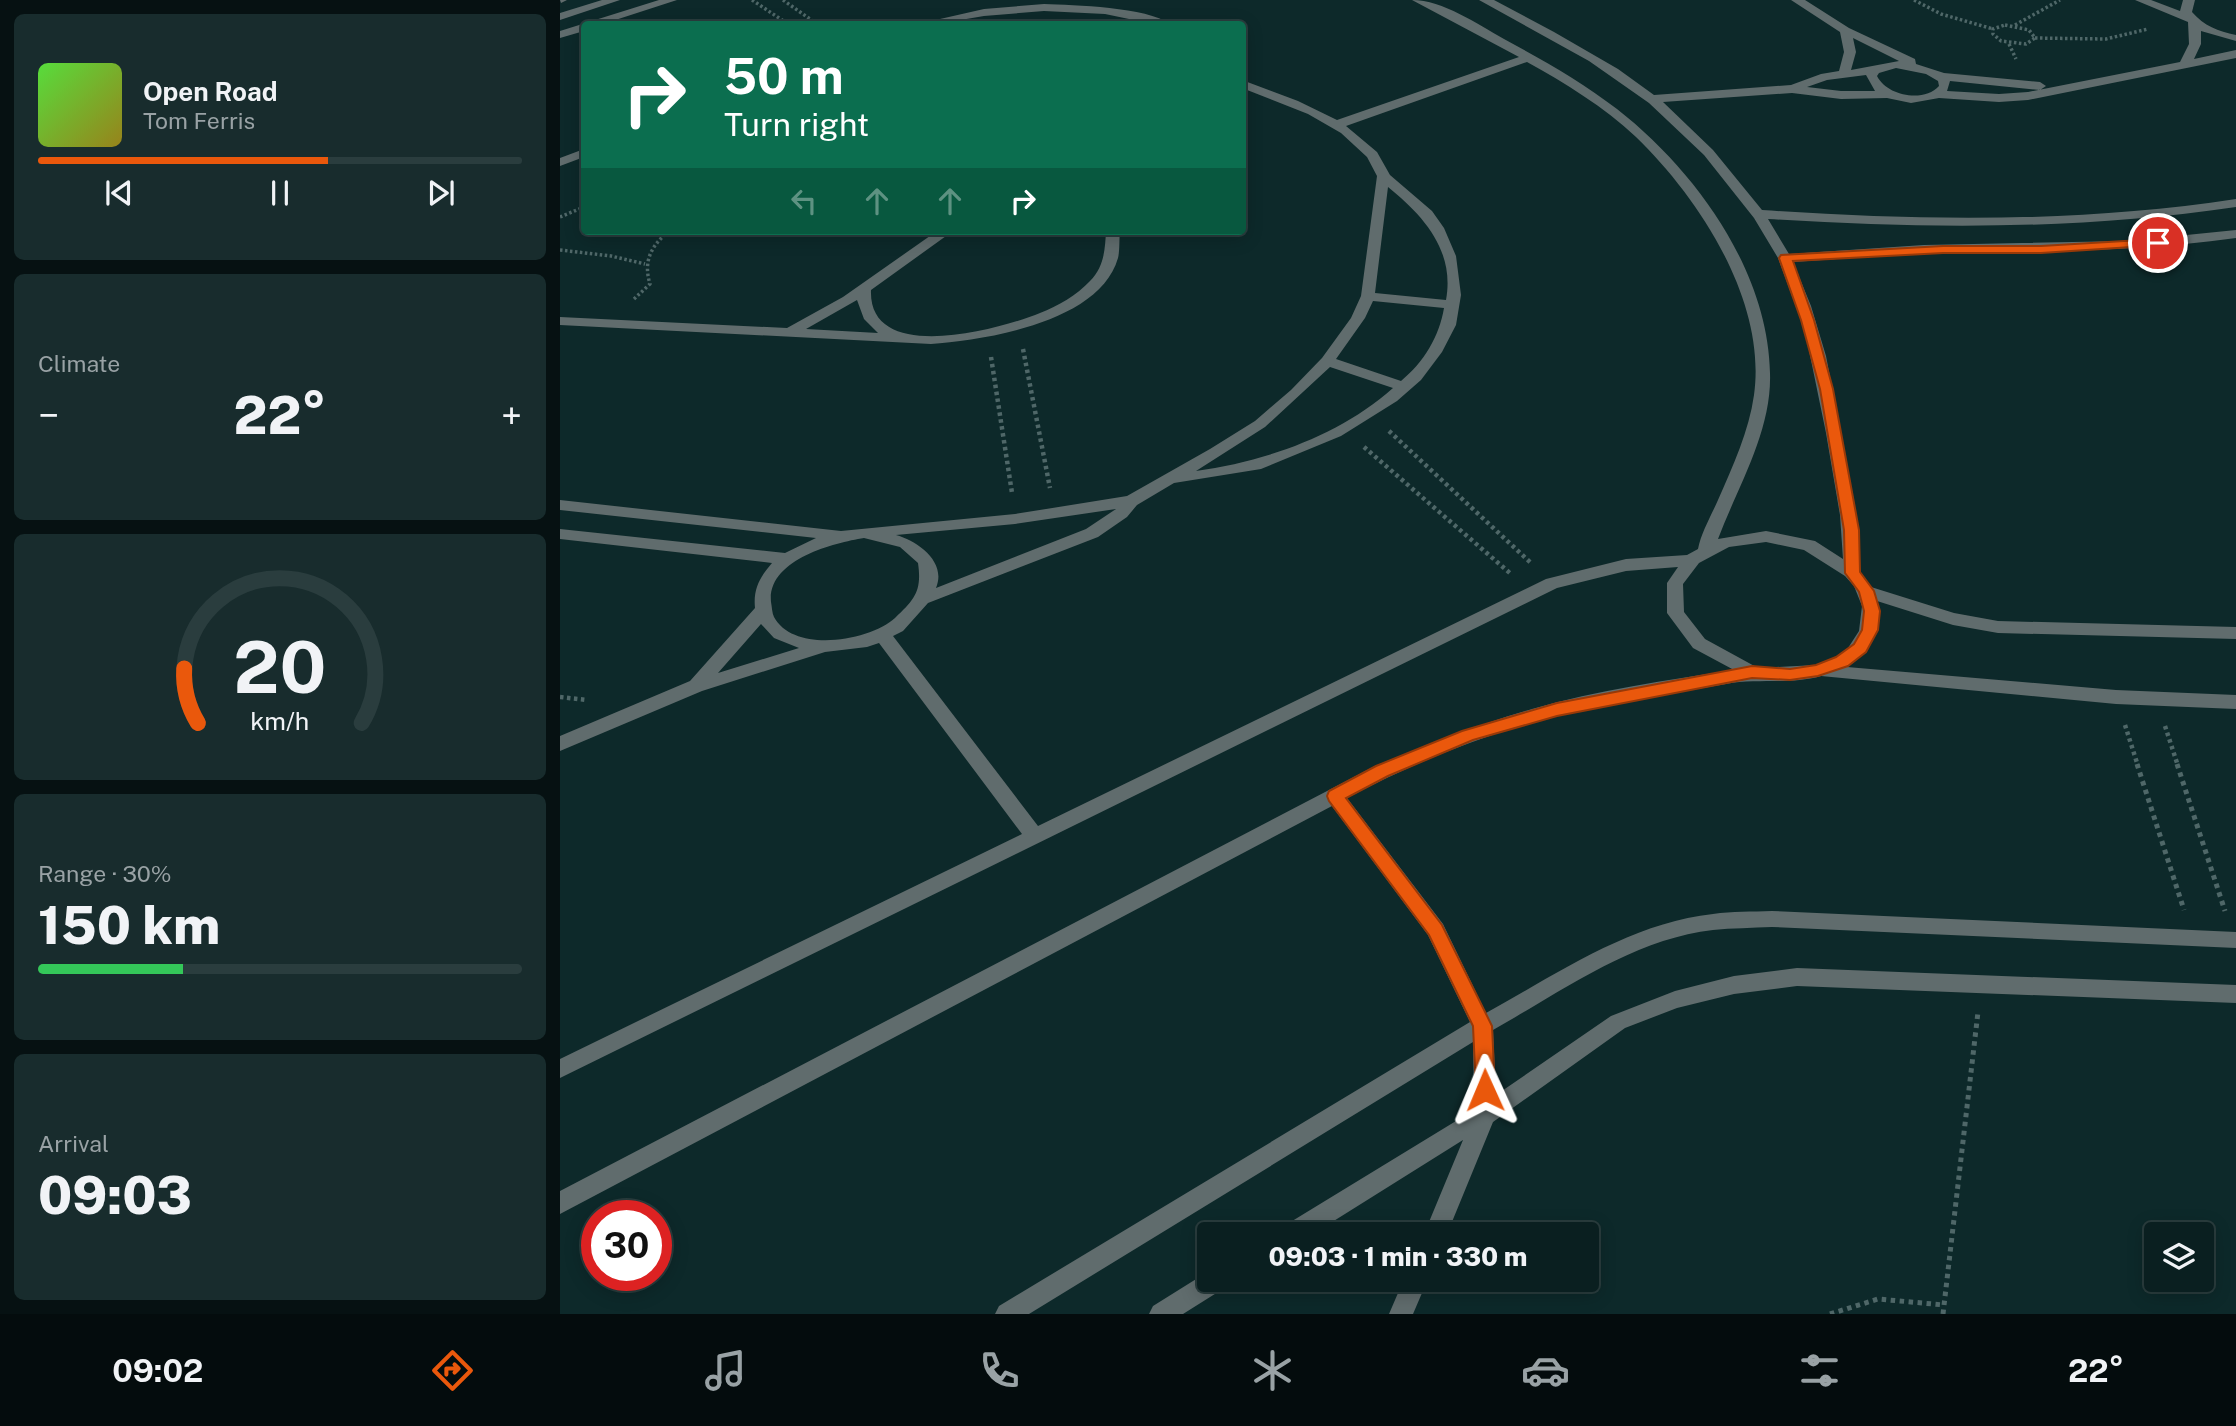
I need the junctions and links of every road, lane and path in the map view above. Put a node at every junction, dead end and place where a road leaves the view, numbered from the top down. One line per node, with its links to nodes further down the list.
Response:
1 (614, 0): 14 (street)
2 (671, 0): 17 (street)
3 (752, 0): 18 (path)
4 (783, 0): 19 (path)
5 (1418, 0): 30 (street)
6 (1485, 0): 41 (street)
7 (1797, 0): 25 (street)
8 (1914, 0): 24 (path)
9 (2060, 0): 22 (path)
10 (2141, 0): 13 (street)
11 (2189, 0): 16 (street)
12 (984, 11): 15 (street); 20 (street); 21 (street)
13 (2174, 12): 16 (street); 27 (path)
14 (560, 17)
15 (1128, 20)
16 (2192, 20): 28 (street); 31 (street)
17 (603, 21)
18 (784, 21)
19 (813, 21)
20 (938, 21)
21 (982, 21)
22 (2014, 25): 24 (path); 27 (path)
23 (581, 28): 26 (street)
24 (1993, 29): 27 (path)
25 (1845, 30): 32 (street); 34 (street)
26 (560, 35)
27 (2035, 38)
28 (2236, 38)
29 (2236, 54): 31 (street)
30 (1530, 57): 42 (street); 78 (street)
31 (2185, 63): 37 (street)
32 (1921, 66): 33 (street); 35 (street)
33 (1875, 70): 34 (street); 39 (street)
34 (1844, 74): 38 (street)
35 (1940, 76): 37 (street); 40 (street)
36 (1246, 84): 42 (street)
37 (2078, 85): 40 (street)
38 (1792, 89): 39 (street); 41 (street)
39 (1890, 94): 40 (street)
40 (1937, 94)
41 (1652, 99): 48 (street)
42 (1336, 125): 45 (street)
43 (581, 154): 44 (street)
44 (560, 162)
45 (1383, 176): 59 (street); 60 (street)
46 (2236, 203): 48 (street)
47 (581, 208): 49 (path)
48 (1758, 214): 55 (street)
49 (560, 216)
50 (2236, 234): 55 (street)
51 (665, 235): 56 (path)
52 (940, 235): 58 (street)
53 (1114, 235): 62 (street)
54 (560, 250): 56 (path)
55 (1785, 258): 81 (street)
56 (645, 264): 57 (path)
57 (650, 284)
58 (864, 288): 63 (street); 65 (street)
59 (1368, 296): 60 (street); 66 (street)
60 (1454, 305): 67 (street)
61 (560, 321): 63 (street)
62 (1018, 327): 64 (street); 73 (path)
63 (788, 333): 65 (street)
64 (988, 335): 65 (street); 74 (path)
65 (903, 339)
66 (1327, 361): 67 (street); 70 (street)
67 (1404, 387): 68 (street)
68 (1370, 414): 69 (street); 82 (path)
69 (1343, 429): 70 (street); 84 (path)
70 (1167, 481): 71 (street)
71 (1131, 501): 73 (street); 85 (street)
72 (560, 505): 77 (street)
73 (1054, 513): 74 (street)
74 (1015, 519): 75 (street)
75 (864, 533): 77 (street); 85 (street)
76 (560, 534): 79 (street)
77 (842, 535): 79 (street)
78 (1706, 548): 80 (street); 81 (street)
79 (787, 559): 86 (street)
80 (1688, 561): 82 (street); 91 (street)
81 (1852, 573): 83 (street)
82 (1552, 583): 84 (street)
83 (1866, 591): 87 (street); 90 (street)
84 (1532, 593): 98 (street)
85 (926, 597): 88 (street)
86 (763, 610): 89 (street); 92 (street)
87 (2236, 633)
88 (883, 635): 89 (street); 98 (street)
89 (821, 647): 92 (street)
90 (1818, 671): 91 (street); 93 (street)
91 (1752, 672): 97 (street)
92 (696, 686): 96 (street)
93 (2116, 697): 94 (street); 99 (path)
94 (2156, 699): 95 (street); 100 (path)
95 (2236, 702)
96 (560, 744)
97 (1335, 796): 103 (street); 106 (street)
98 (1035, 836): 104 (street)
99 (2193, 937): 100 (street); 103 (street)
100 (2235, 940)
101 (1982, 984): 102 (street); 105 (street); 111 (path)
102 (2236, 994)
103 (1482, 1026): 105 (street); 112 (street)
104 (560, 1069)
105 (1485, 1115): 107 (street); 108 (street)
106 (560, 1203)
107 (1311, 1222)
108 (1440, 1222)
109 (1197, 1292): 113 (street)
110 (1410, 1292): 114 (street)
111 (1944, 1305): 115 (path); 116 (path)
112 (1007, 1314)
113 (1161, 1314)
114 (1401, 1314)
115 (1830, 1314)
116 (1943, 1314)

